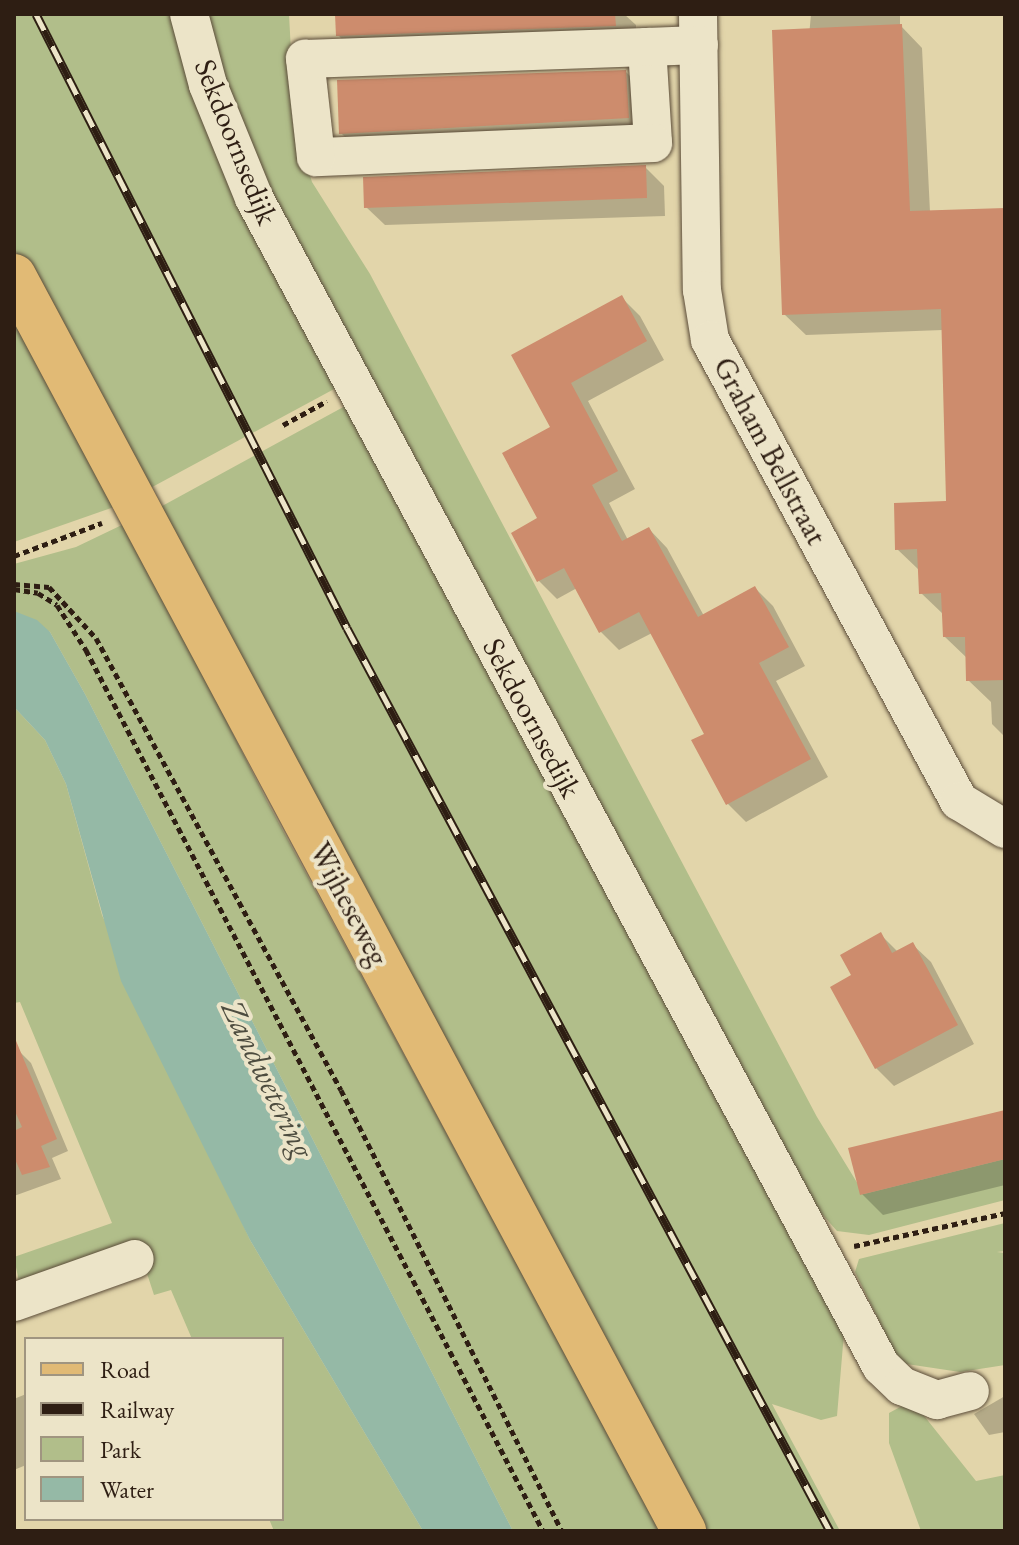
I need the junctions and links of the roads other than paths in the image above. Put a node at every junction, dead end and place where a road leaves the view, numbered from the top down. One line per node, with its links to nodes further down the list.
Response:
1 (189, 14): 8 (street, Sekdoornsedijk)
2 (698, 30): 3 (street); 5 (street, Graham Bellstraat)
3 (647, 47): 3 (street)
4 (14, 276): 9 (main road, Wijheseweg)
5 (1005, 829)
6 (135, 1259): 7 (street)
7 (14, 1302)
8 (970, 1391)
9 (684, 1531)

